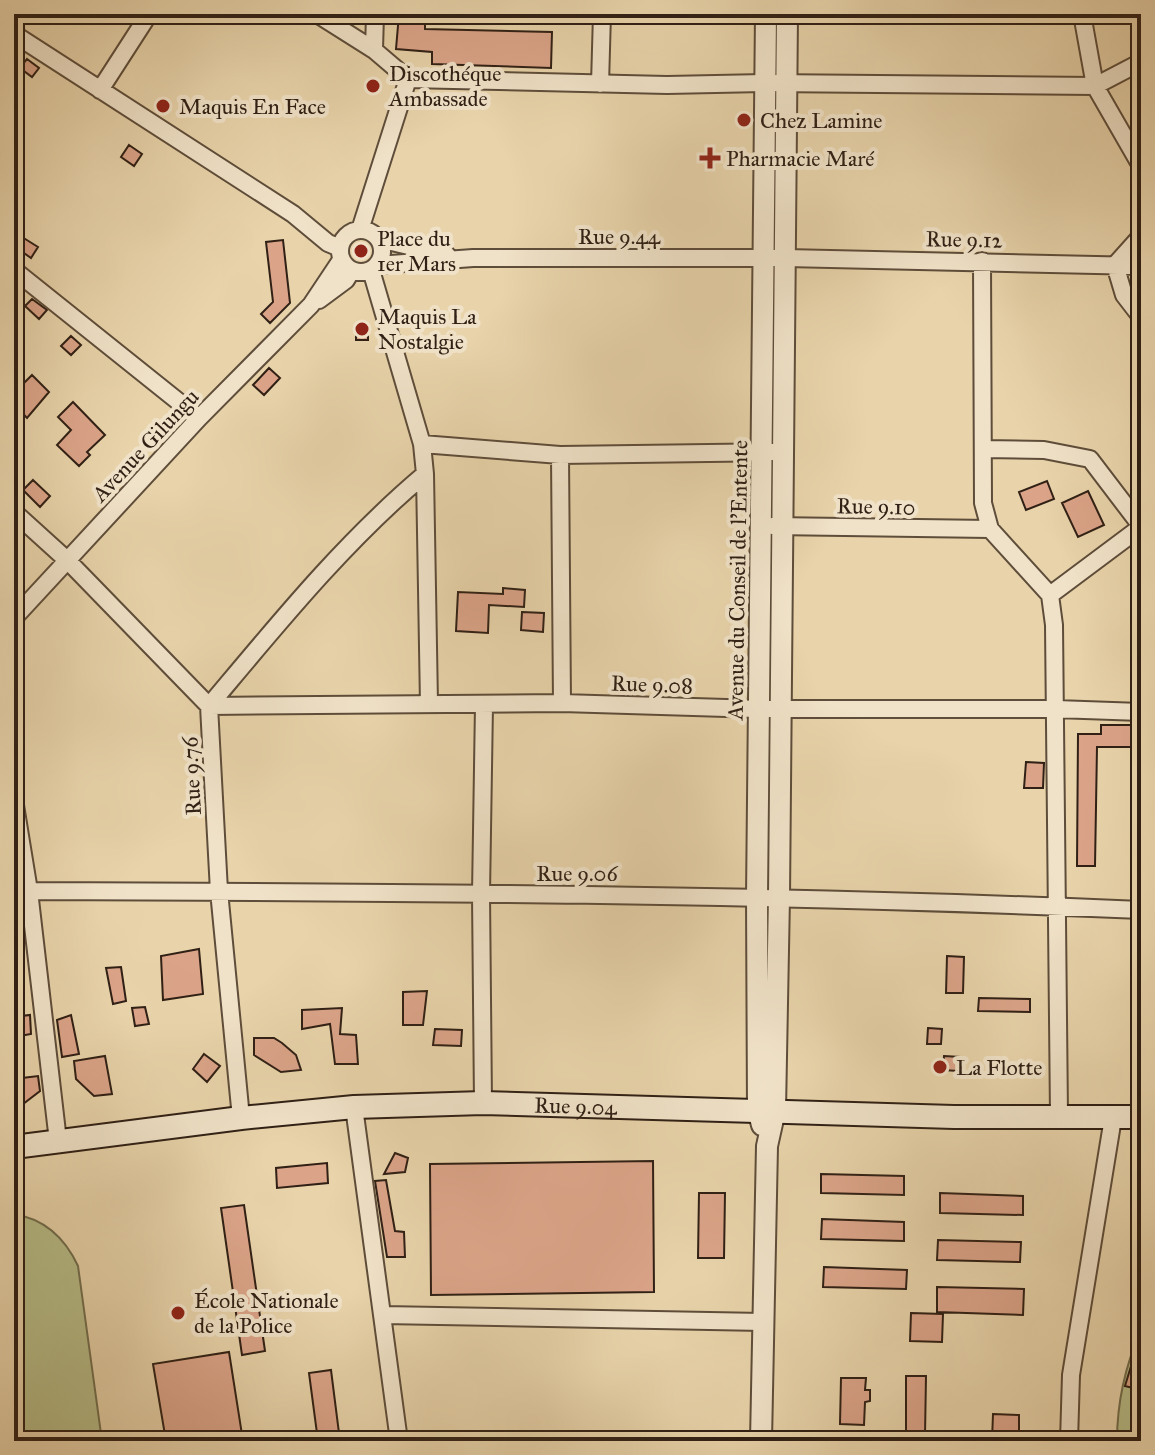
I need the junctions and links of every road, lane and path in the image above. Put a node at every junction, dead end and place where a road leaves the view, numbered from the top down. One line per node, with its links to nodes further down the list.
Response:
1 (149, 14): 15 (street)
2 (317, 14): 9 (street)
3 (375, 14): 9 (street)
4 (602, 14): 13 (street)
5 (766, 14): 12 (street, Avenue du Conseil de l'Entente)
6 (787, 14): 12 (street, Avenue du Conseil de l'Entente)
7 (1082, 14): 14 (street)
8 (14, 34): 15 (street)
9 (374, 50): 11 (street)
10 (1141, 62): 14 (street)
11 (408, 79): 13 (street); 18 (street)
12 (776, 83): 13 (street); 14 (street); 21 (street, Avenue du Conseil de l'Entente); 22 (street, Avenue du Conseil de l'Entente)
13 (600, 84)
14 (1095, 86): 16 (street)
15 (100, 90): 17 (street)
16 (1141, 166)
17 (293, 214): 18 (street); 23 (street)
18 (366, 234): 20 (street); 23 (street, Avenue Gilungu); 27 (street)
19 (1141, 236): 25 (street)
20 (473, 258): 21 (street, Rue 9.44); 27 (street)
21 (765, 258): 22 (street, Rue 9.44); 33 (street, Avenue du Conseil de l'Entente)
22 (786, 258): 24 (street, Rue 9.12); 33 (street, Avenue du Conseil de l'Entente)
23 (344, 259): 27 (street); 30 (street, Avenue Gilungu)
24 (982, 261): 25 (street, Rue 9.12); 32 (street)
25 (1115, 265): 26 (street, Rue 9.12); 29 (street)
26 (1141, 266)
27 (374, 268): 31 (street)
28 (14, 270): 30 (street)
29 (1141, 317)
30 (199, 418): 40 (street, Avenue Gilungu)
31 (422, 444): 34 (street); 35 (street)
32 (983, 449): 38 (street); 39 (street)
33 (773, 452): 34 (street); 37 (street, Avenue du Conseil de l'Entente)
34 (560, 455): 43 (street)
35 (425, 474): 44 (street); 46 (street)
36 (14, 512): 40 (street, Rue 9.76)
37 (771, 526): 39 (street, Rue 9.10); 48 (street, Avenue du Conseil de l'Entente)
38 (1141, 526): 41 (street)
39 (990, 529): 41 (street)
40 (68, 561): 42 (street, Avenue Gilungu); 46 (street, Rue 9.76)
41 (1050, 595): 47 (street)
42 (14, 618)
43 (562, 703): 45 (street, Rue 9.08); 48 (street, Rue 9.08)
44 (429, 704): 45 (street, Rue 9.08); 46 (street, Rue 9.08)
45 (484, 705): 52 (street)
46 (209, 706): 51 (street, Rue 9.76)
47 (1056, 709): 48 (street, Rue 9.08); 49 (street, Rue 9.08); 56 (street)
48 (769, 710): 54 (street, Avenue du Conseil de l'Entente); 55 (street, Avenue du Conseil de l'Entente)
49 (1141, 712)
50 (14, 799): 53 (street)
51 (219, 891): 52 (street, Rue 9.06); 53 (street, Rue 9.06); 63 (street, Rue 9.76)
52 (481, 894): 54 (street, Rue 9.06); 58 (street)
53 (21, 896): 65 (street)
54 (757, 897): 55 (street, Rue 9.06); 60 (street, Avenue du Conseil de l'Entente)
55 (779, 897): 56 (street, Rue 9.06); 60 (street, Avenue du Conseil de l'Entente)
56 (1058, 907): 57 (street, Rue 9.06); 61 (street)
57 (1141, 910)
58 (483, 1103): 59 (main road, Rue 9.04); 60 (main road, Rue 9.04)
59 (354, 1107): 63 (main road, Rue 9.04); 67 (street)
60 (767, 1110): 61 (main road, Rue 9.04); 68 (street, Avenue du Conseil de l'Entente)
61 (1059, 1116): 64 (main road, Rue 9.04)
62 (1141, 1117): 64 (main road, Rue 9.04)
63 (241, 1118): 65 (main road, Rue 9.04)
64 (1113, 1118): 71 (street)
65 (58, 1141): 66 (main road, Rue 9.04)
66 (14, 1147)
67 (383, 1315): 68 (street); 69 (street)
68 (763, 1322): 70 (street, Avenue du Conseil de l'Entente)
69 (399, 1441)
70 (761, 1441)
71 (1069, 1441)

